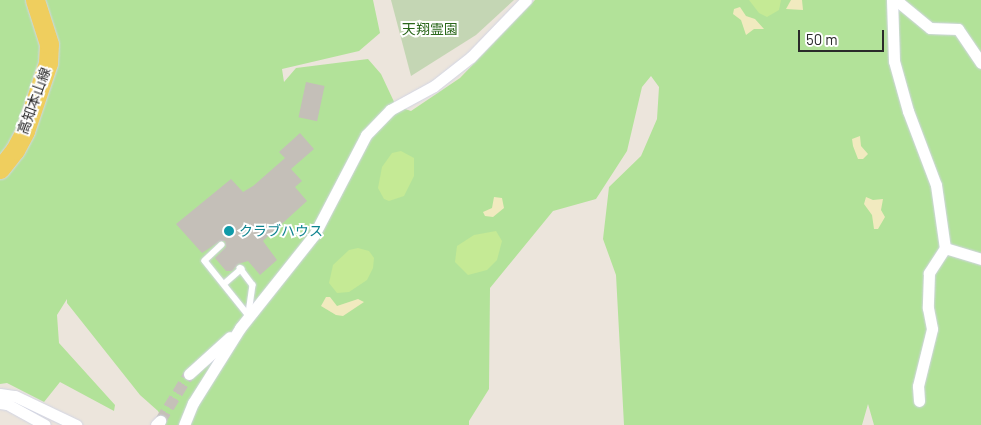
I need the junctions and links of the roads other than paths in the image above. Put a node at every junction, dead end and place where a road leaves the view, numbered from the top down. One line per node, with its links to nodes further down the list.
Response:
1 (35, 0): 6 (main road, 高知本山線)
2 (526, 0): 11 (street)
3 (892, 0): 8 (street)
4 (896, 0): 5 (street)
5 (981, 63)
6 (0, 169)
7 (222, 244): 10 (lane)
8 (945, 248): 9 (street); 15 (street)
9 (981, 259)
10 (224, 284): 11 (lane); 11 (lane)
11 (249, 316): 12 (street)
12 (240, 328): 13 (street); 19 (street)
13 (189, 374)
14 (0, 394): 18 (street)
15 (919, 401)
16 (0, 404): 17 (street)
17 (45, 425)
18 (76, 425)
19 (184, 425)

